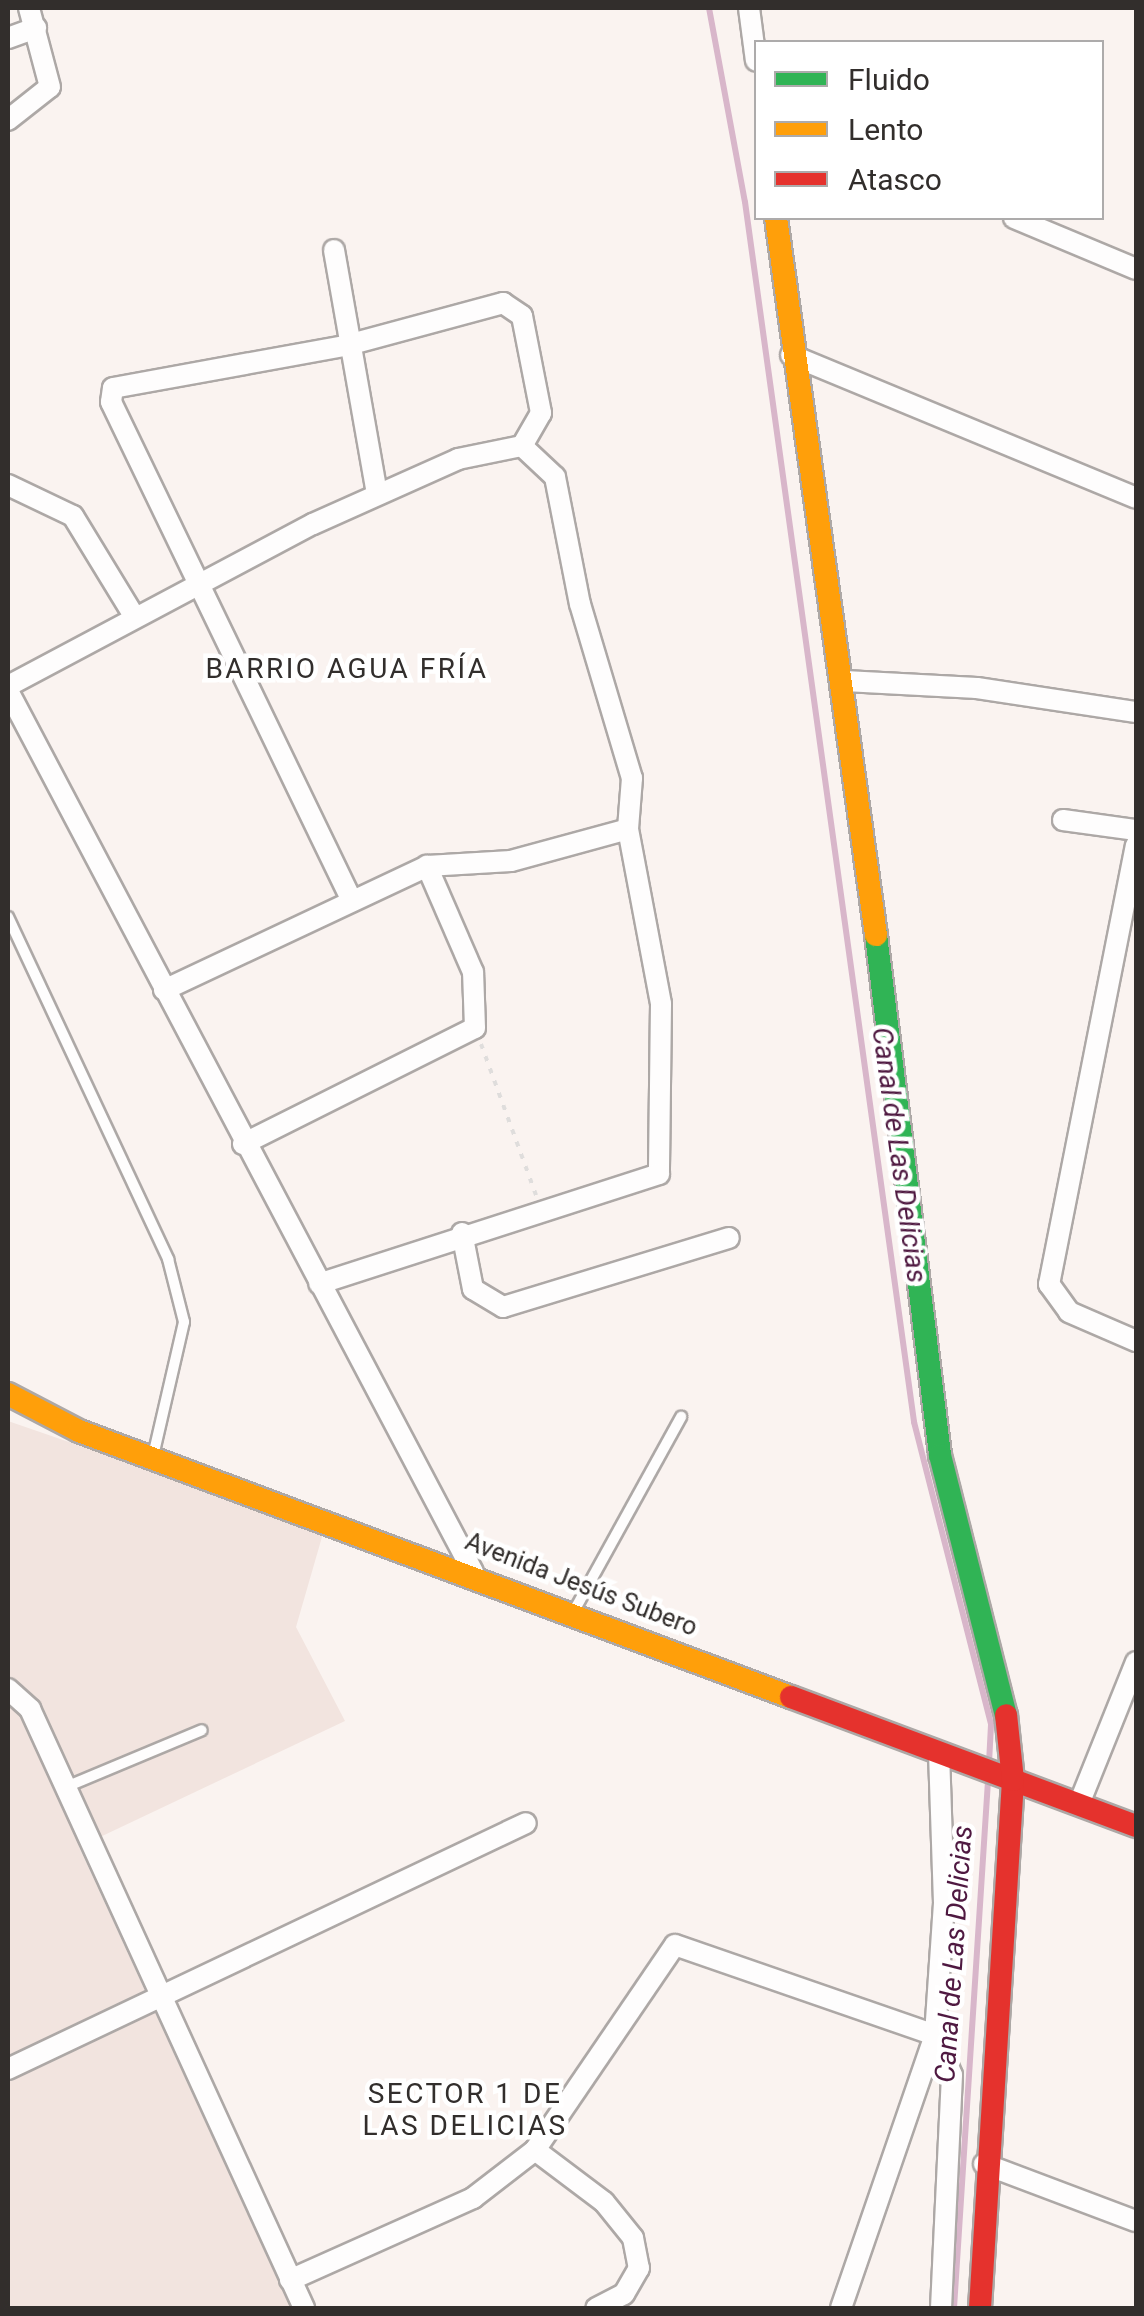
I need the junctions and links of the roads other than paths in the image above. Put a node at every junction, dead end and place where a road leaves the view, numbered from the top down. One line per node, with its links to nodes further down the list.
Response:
1 (29, 8): 3 (street)
2 (748, 8): 5 (street)
3 (36, 28): 4 (street); 6 (street)
4 (8, 38)
5 (754, 47)
6 (8, 120)
7 (776, 220): 12 (street)
8 (1019, 220): 10 (street)
9 (334, 250): 11 (street)
10 (1136, 270)
11 (344, 346): 13 (street); 15 (street); 17 (street)
12 (791, 355): 16 (street); 19 (street)
13 (522, 446): 15 (street); 23 (street)
14 (8, 485): 18 (street)
15 (377, 494): 17 (street)
16 (1136, 498)
17 (202, 582): 18 (street); 27 (street)
18 (134, 616): 20 (street)
19 (844, 681): 21 (street); 46 (street)
20 (8, 689): 29 (street)
21 (1136, 712)
22 (1063, 820): 24 (street)
23 (628, 829): 26 (street); 31 (street)
24 (1136, 830)
25 (1136, 845): 34 (street)
26 (427, 866): 27 (street); 30 (street)
27 (352, 901): 29 (street)
28 (8, 917): 39 (lane)
29 (164, 990): 30 (street)
30 (243, 1144): 33 (street)
31 (462, 1233): 32 (street); 33 (street)
32 (729, 1238)
33 (318, 1284): 40 (street)
34 (1136, 1341)
35 (8, 1394): 38 (street, Avenida Jesús Subero)
36 (8, 1407): 38 (street)
37 (681, 1417): 41 (lane)
38 (79, 1430): 39 (street, Avenida Jesús Subero)
39 (153, 1457): 40 (street, Avenida Jesús Subero)
40 (472, 1572): 41 (street, Avenida Jesús Subero)
41 (574, 1611): 45 (street, Avenida Jesús Subero)
42 (1136, 1662): 48 (street)
43 (8, 1689): 47 (street)
44 (202, 1730): 47 (lane)
45 (939, 1752): 46 (street, Avenida Jesús Subero); 52 (street)
46 (1007, 1778): 48 (street, Avenida Jesús Subero); 55 (street)
47 (64, 1788): 51 (street)
48 (1079, 1804): 50 (street, Avenida Jesús Subero)
49 (526, 1823): 51 (street)
50 (1136, 1826)
51 (156, 1998): 53 (street); 57 (street)
52 (935, 2034): 54 (street); 60 (street); 61 (street)
53 (8, 2068)
54 (534, 2150): 57 (street); 59 (street)
55 (984, 2164): 56 (street); 62 (street)
56 (1136, 2220)
57 (290, 2280): 58 (street)
58 (304, 2308)
59 (596, 2308)
60 (841, 2308)
61 (942, 2308)
62 (980, 2308)

